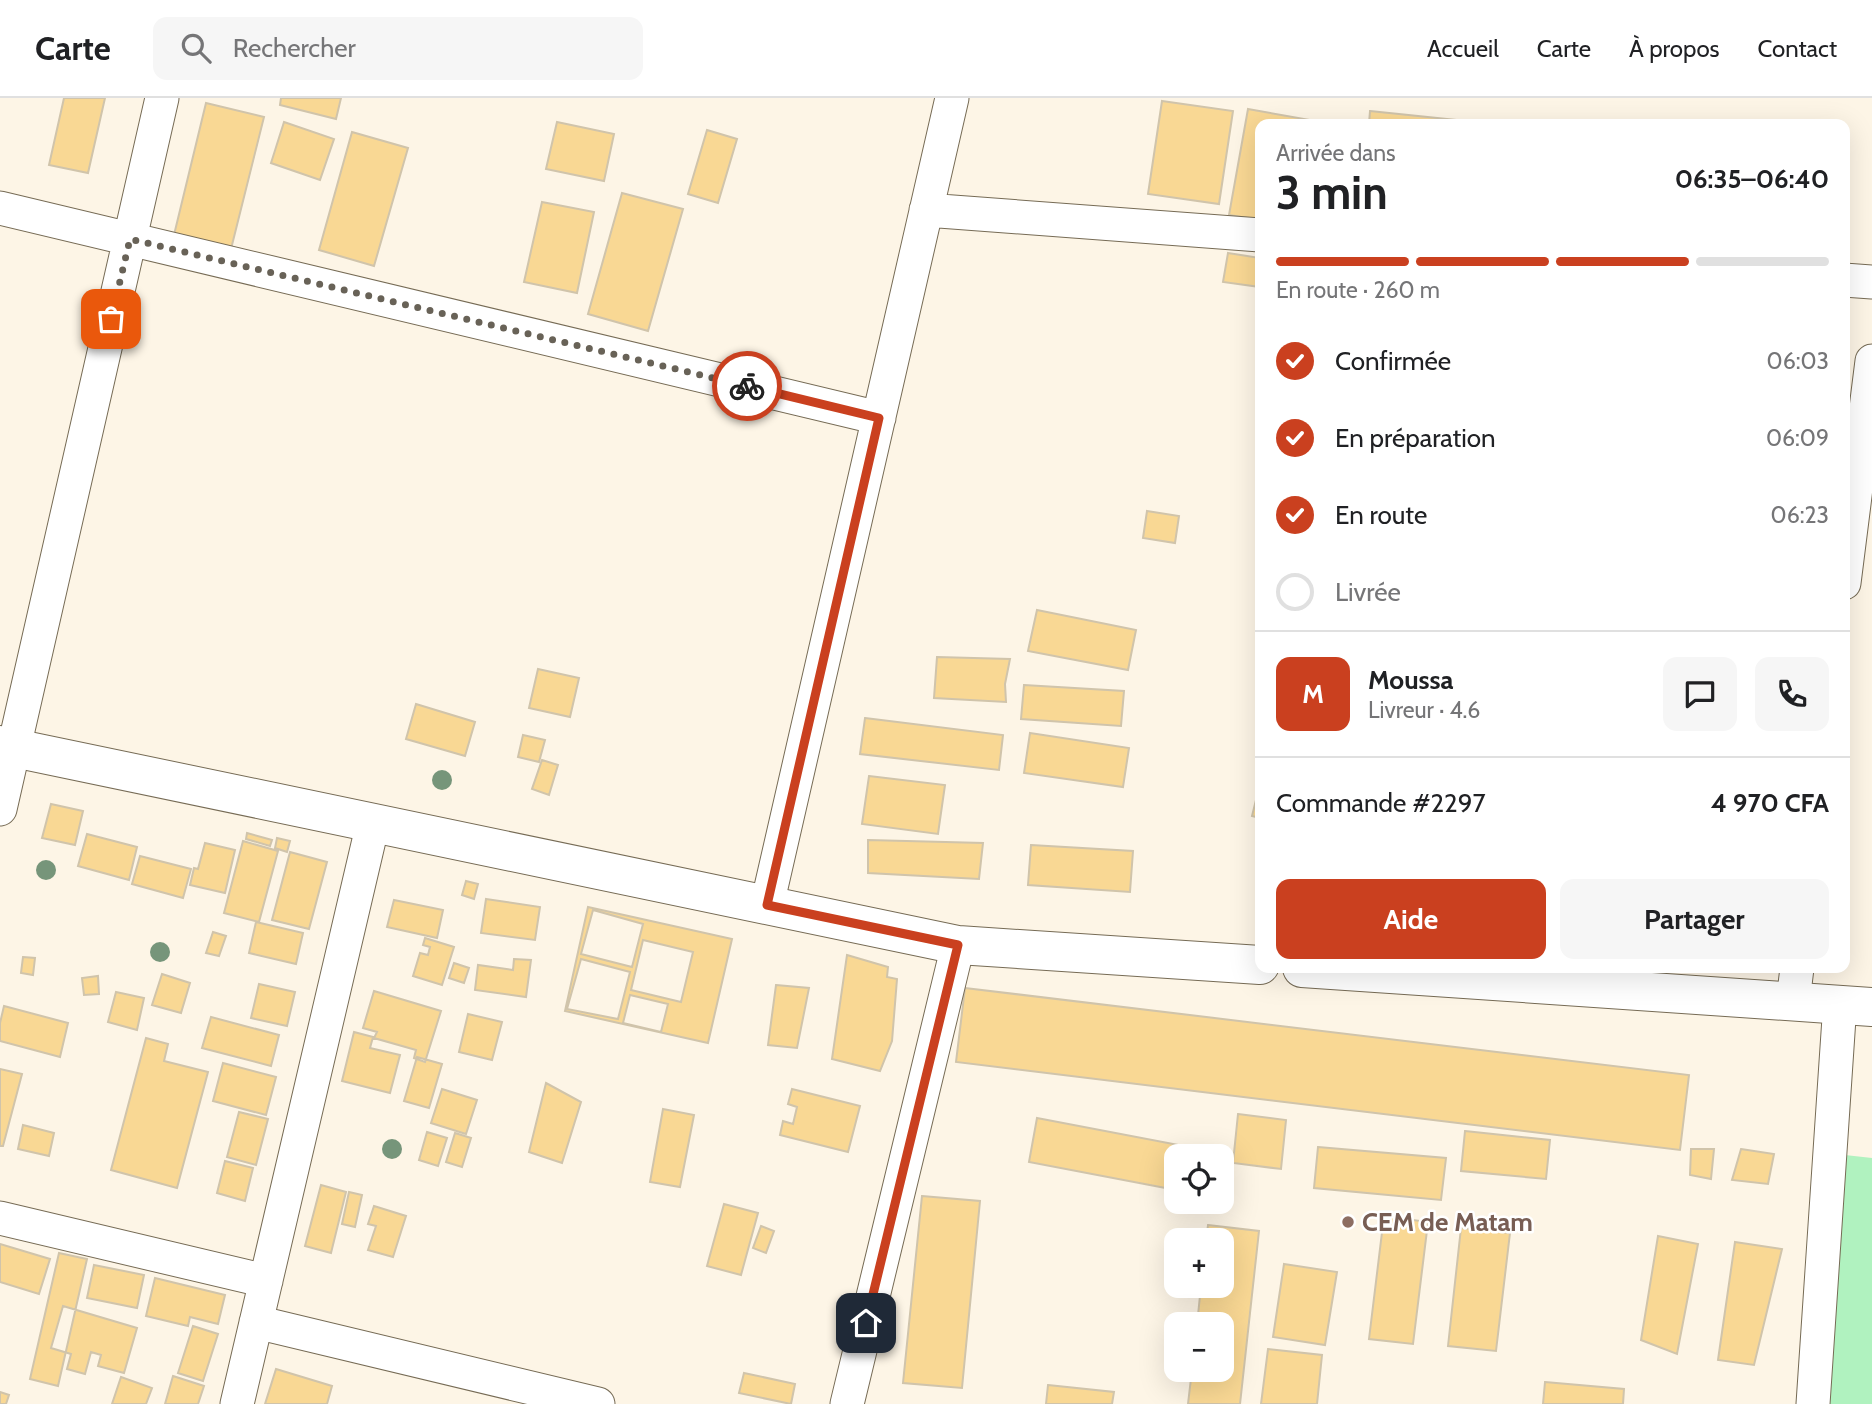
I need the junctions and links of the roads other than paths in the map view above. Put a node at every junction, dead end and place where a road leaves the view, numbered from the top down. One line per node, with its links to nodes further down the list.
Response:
1 (162, 98): 6 (street)
2 (948, 99): 4 (street)
3 (0, 208): 6 (street)
4 (926, 210): 5 (street); 10 (street)
5 (1255, 235)
6 (130, 239): 10 (street); 12 (street)
7 (1850, 280): 8 (street)
8 (1872, 282)
9 (1872, 362): 11 (street)
10 (879, 418): 15 (street)
11 (1850, 536)
12 (7, 746): 13 (street); 14 (street)
13 (0, 809)
14 (373, 823): 15 (street); 23 (street)
15 (767, 905): 16 (street)
16 (958, 945): 17 (street); 27 (street)
17 (1255, 965)
18 (1456, 973): 19 (street)
19 (1579, 977): 20 (street)
20 (1795, 984): 21 (street)
21 (1856, 1005): 28 (street)
22 (0, 1218): 23 (street)
23 (266, 1281): 24 (street)
24 (256, 1322): 25 (street); 26 (street)
25 (237, 1404)
26 (598, 1404)
27 (847, 1404)
28 (1813, 1404)

